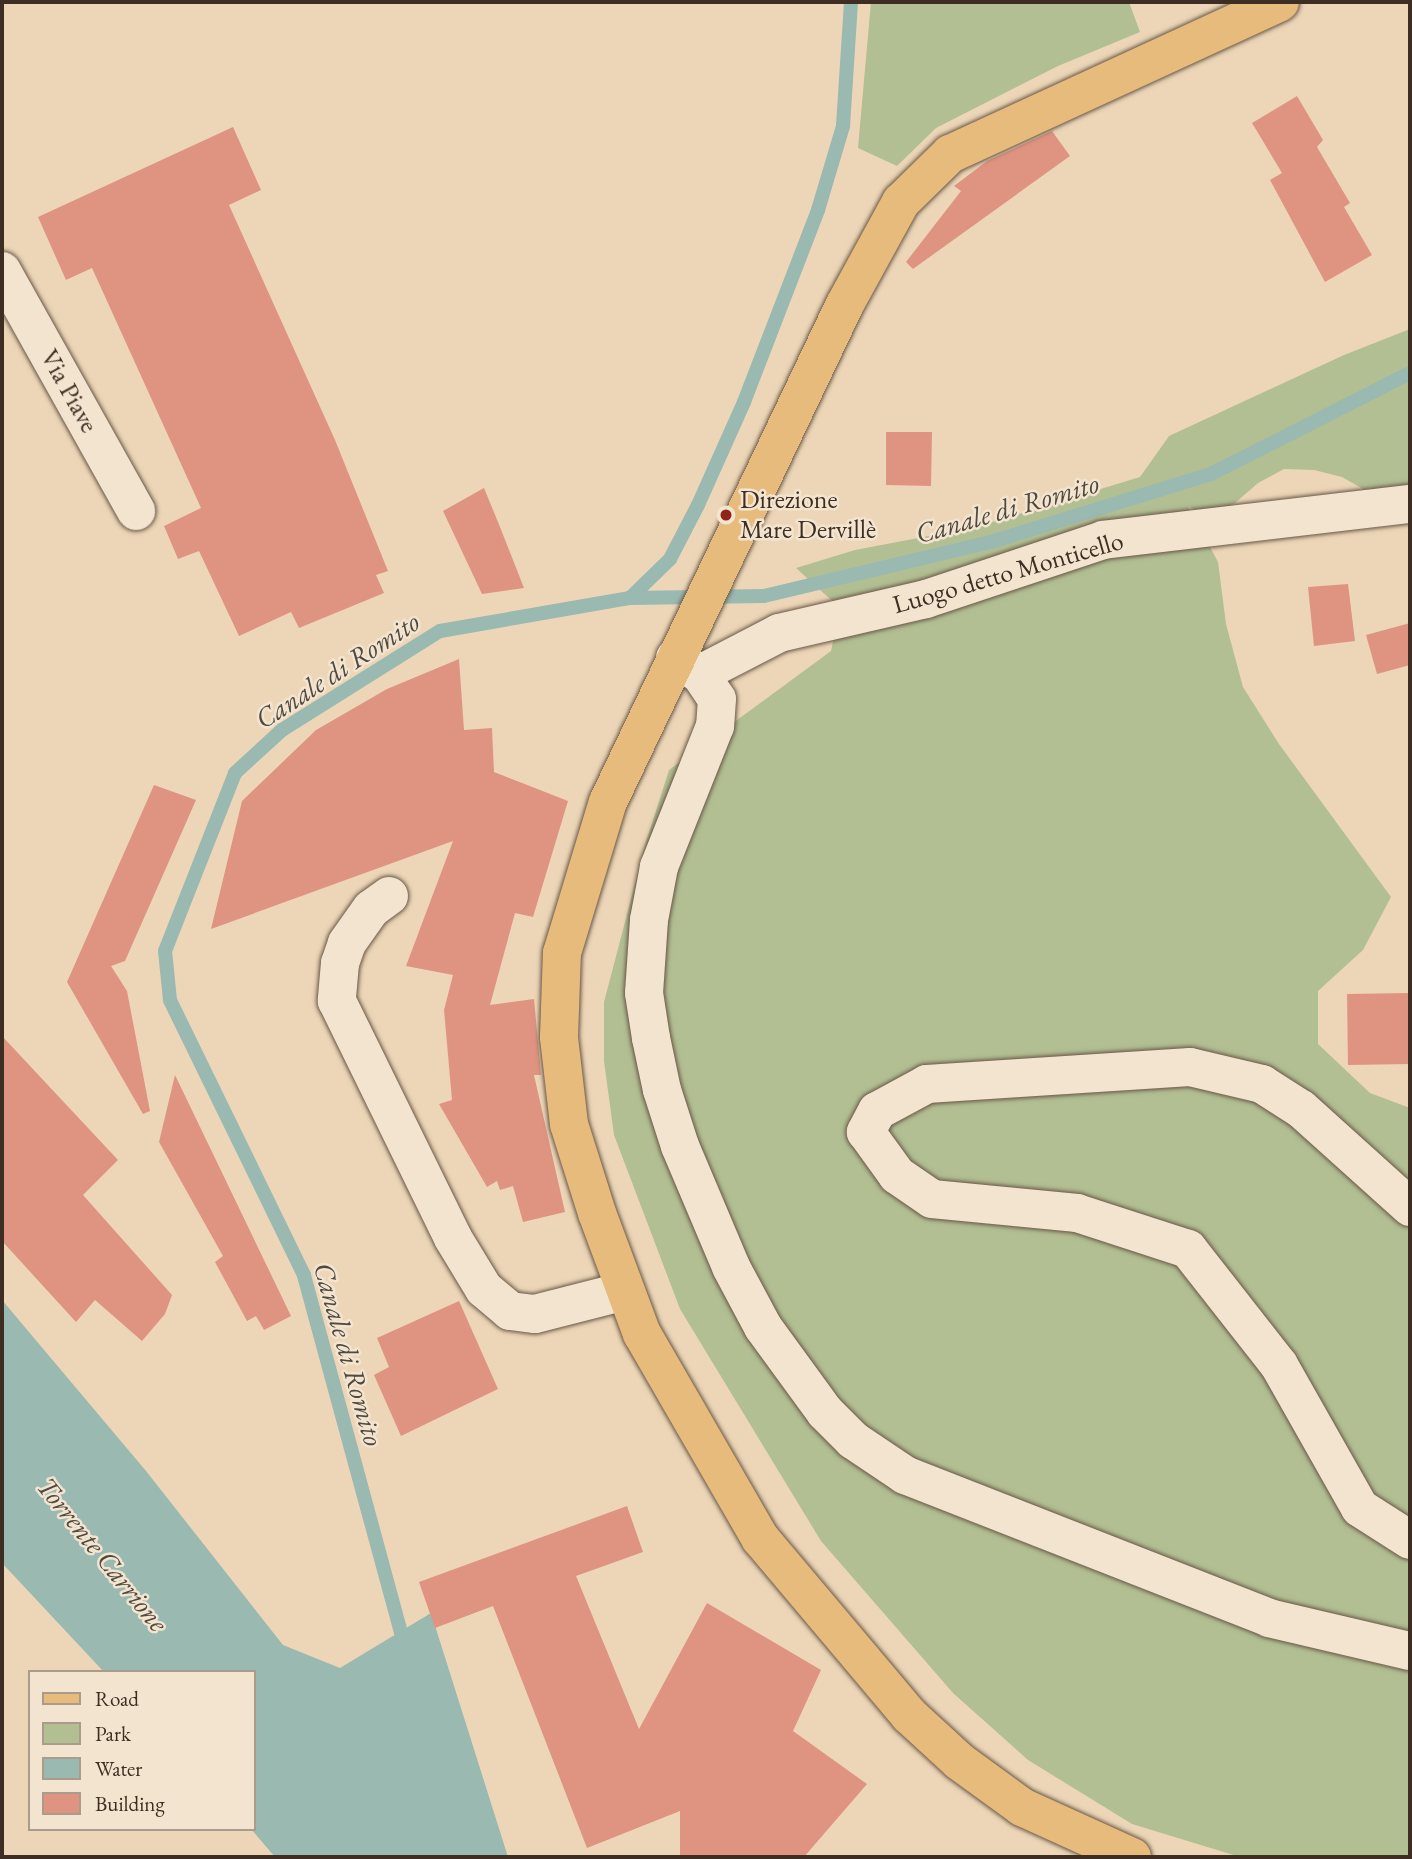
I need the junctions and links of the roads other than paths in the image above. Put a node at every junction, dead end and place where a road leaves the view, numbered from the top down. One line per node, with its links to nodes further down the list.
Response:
1 (1280, 2): 5 (main road)
2 (2, 271): 4 (street, Via Piave)
3 (1410, 503): 5 (street, Luogo detto Monticello)
4 (136, 511)
5 (687, 656): 8 (main road); 10 (street)
6 (389, 895): 8 (street)
7 (1410, 1207): 9 (street)
8 (625, 1291): 11 (main road)
9 (1410, 1540)
10 (1410, 1651)
11 (1132, 1857)

